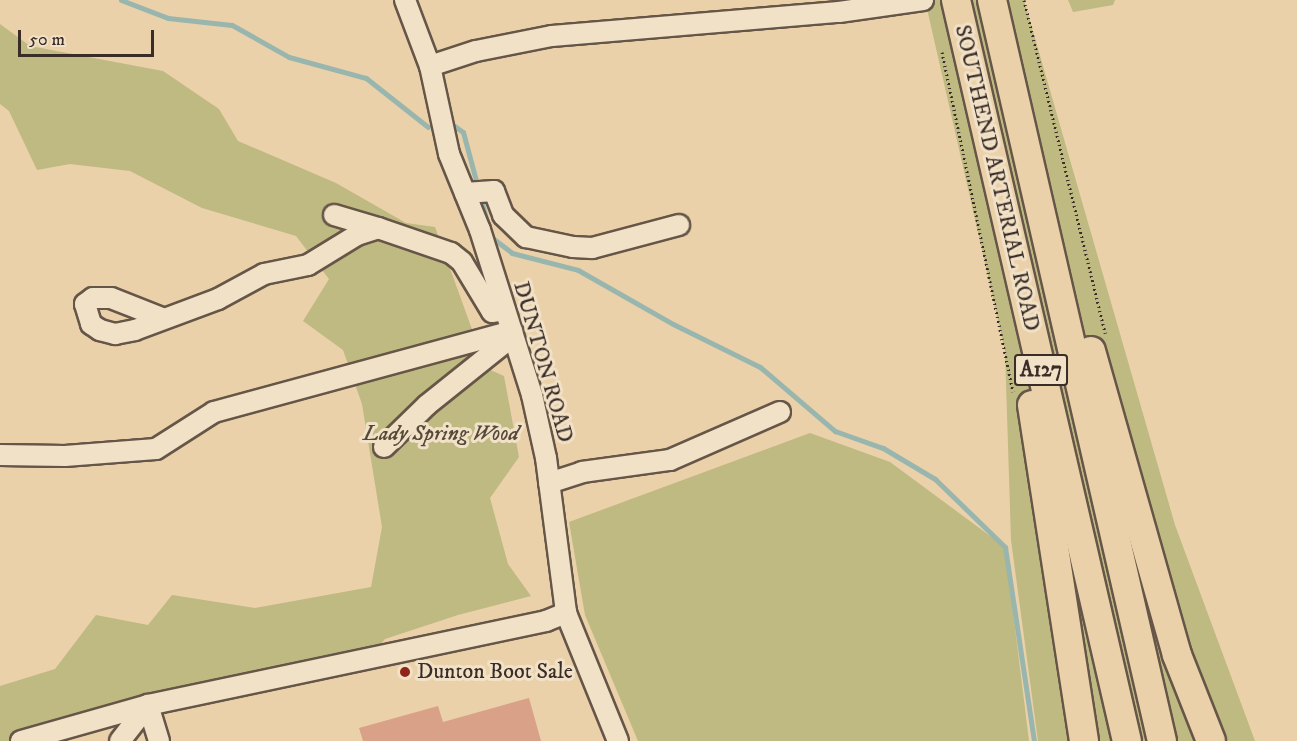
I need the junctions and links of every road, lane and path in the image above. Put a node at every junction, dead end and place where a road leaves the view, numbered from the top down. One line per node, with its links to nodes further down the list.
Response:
1 (405, 0): 6 (street, DUNTON ROAD)
2 (923, 0): 6 (street)
3 (956, 0): 26 (highway); 27 (highway, SOUTHEND ARTERIAL ROAD / A127)
4 (992, 0): 7 (highway, SOUTHEND ARTERIAL ROAD / A127)
5 (940, 44): 15 (path)
6 (429, 66): 8 (street, DUNTON ROAD)
7 (1013, 93): 28 (highway, SOUTHEND ARTERIAL ROAD / A127); 29 (highway)
8 (465, 193): 10 (street); 12 (street, DUNTON ROAD)
9 (334, 215): 11 (street)
10 (679, 225)
11 (378, 228): 12 (street); 13 (street)
12 (505, 310): 14 (street, DUNTON ROAD)
13 (162, 318)
14 (512, 333): 17 (street); 18 (street); 19 (street, DUNTON ROAD)
15 (1014, 396)
16 (780, 412): 19 (street)
17 (384, 447)
18 (0, 455)
19 (549, 483): 20 (street, DUNTON ROAD)
20 (566, 613): 21 (street); 25 (street, DUNTON ROAD)
21 (148, 705): 22 (street); 23 (street); 24 (street)
22 (21, 741)
23 (120, 741)
24 (159, 741)
25 (618, 741)
26 (1084, 741)
27 (1127, 741)
28 (1162, 741)
29 (1211, 741)

